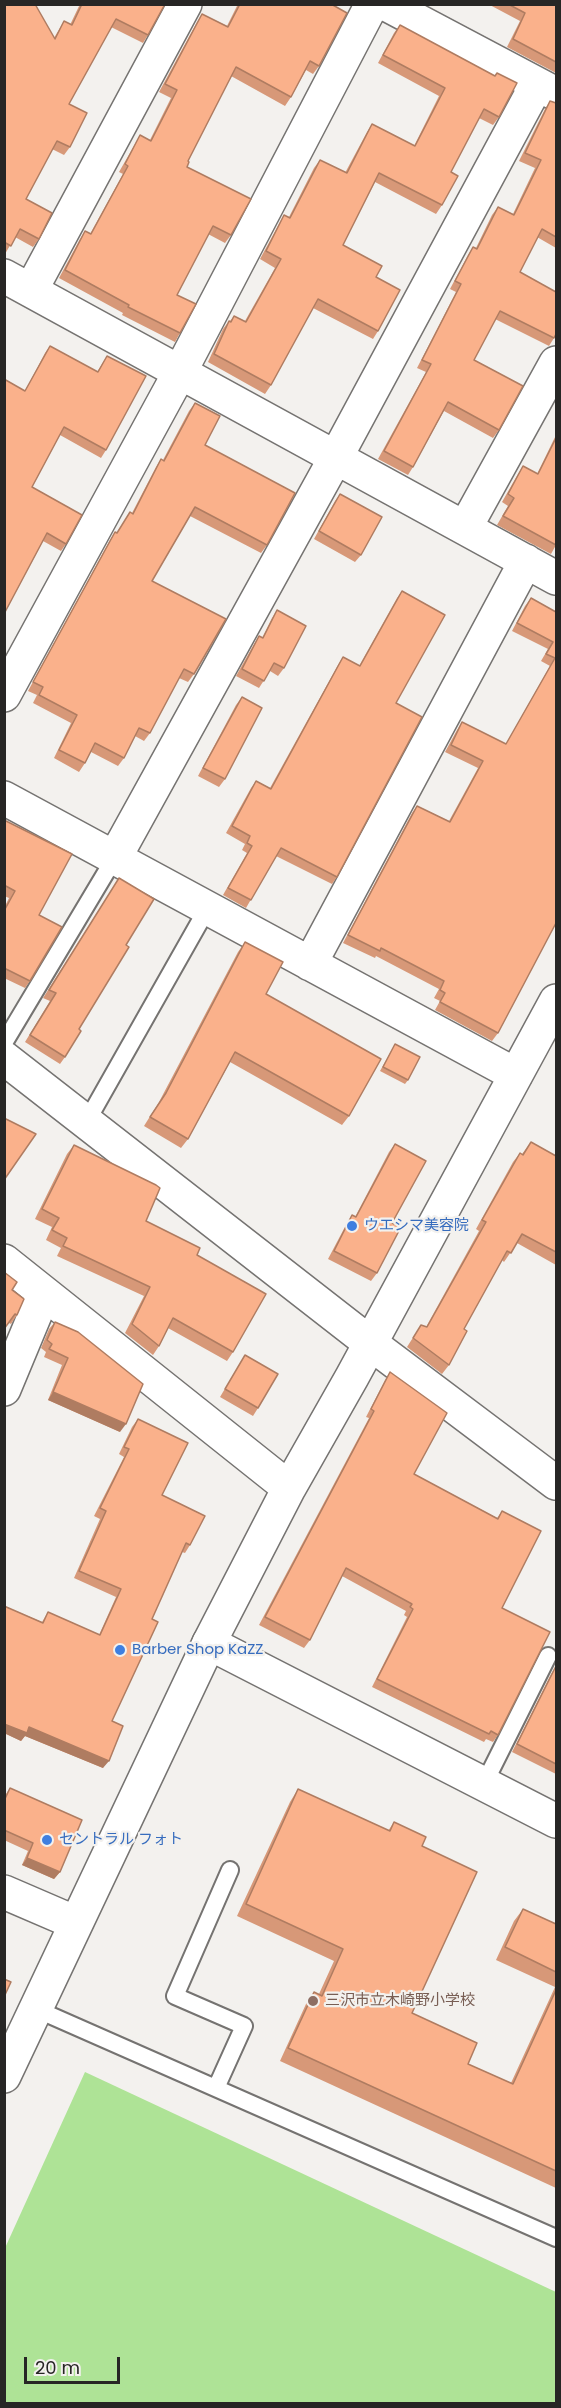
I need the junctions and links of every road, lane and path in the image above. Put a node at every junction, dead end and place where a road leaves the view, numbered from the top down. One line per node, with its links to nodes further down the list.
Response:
1 (185, 4): 5 (street)
2 (372, 4): 7 (street)
3 (386, 4): 4 (street)
4 (547, 89): 8 (street)
5 (18, 283): 7 (street)
6 (556, 363): 9 (street)
7 (180, 372): 8 (street); 12 (street)
8 (336, 457): 9 (street); 14 (street)
9 (465, 528): 10 (street)
10 (526, 561): 11 (street); 16 (street)
11 (556, 578)
12 (4, 695)
13 (4, 798): 14 (street)
14 (114, 859): 15 (street); 18 (lane)
15 (207, 909): 16 (street); 21 (lane)
16 (310, 964): 20 (street)
17 (556, 1001): 20 (street)
18 (4, 1043)
19 (4, 1058): 21 (street)
20 (516, 1075): 24 (street)
21 (87, 1122): 24 (street)
22 (4, 1262): 23 (street)
23 (44, 1293): 25 (street); 27 (street)
24 (370, 1343): 26 (street); 27 (street)
25 (4, 1389)
26 (556, 1483)
27 (289, 1488): 28 (street)
28 (210, 1643): 30 (street); 34 (street)
29 (548, 1656): 30 (lane)
30 (484, 1784): 31 (street)
31 (556, 1821)
32 (230, 1870): 37 (lane)
33 (4, 1892): 34 (street)
34 (76, 1923): 35 (street)
35 (36, 2009): 36 (street); 37 (lane)
36 (4, 2076)
37 (216, 2088): 38 (lane)
38 (556, 2238)

